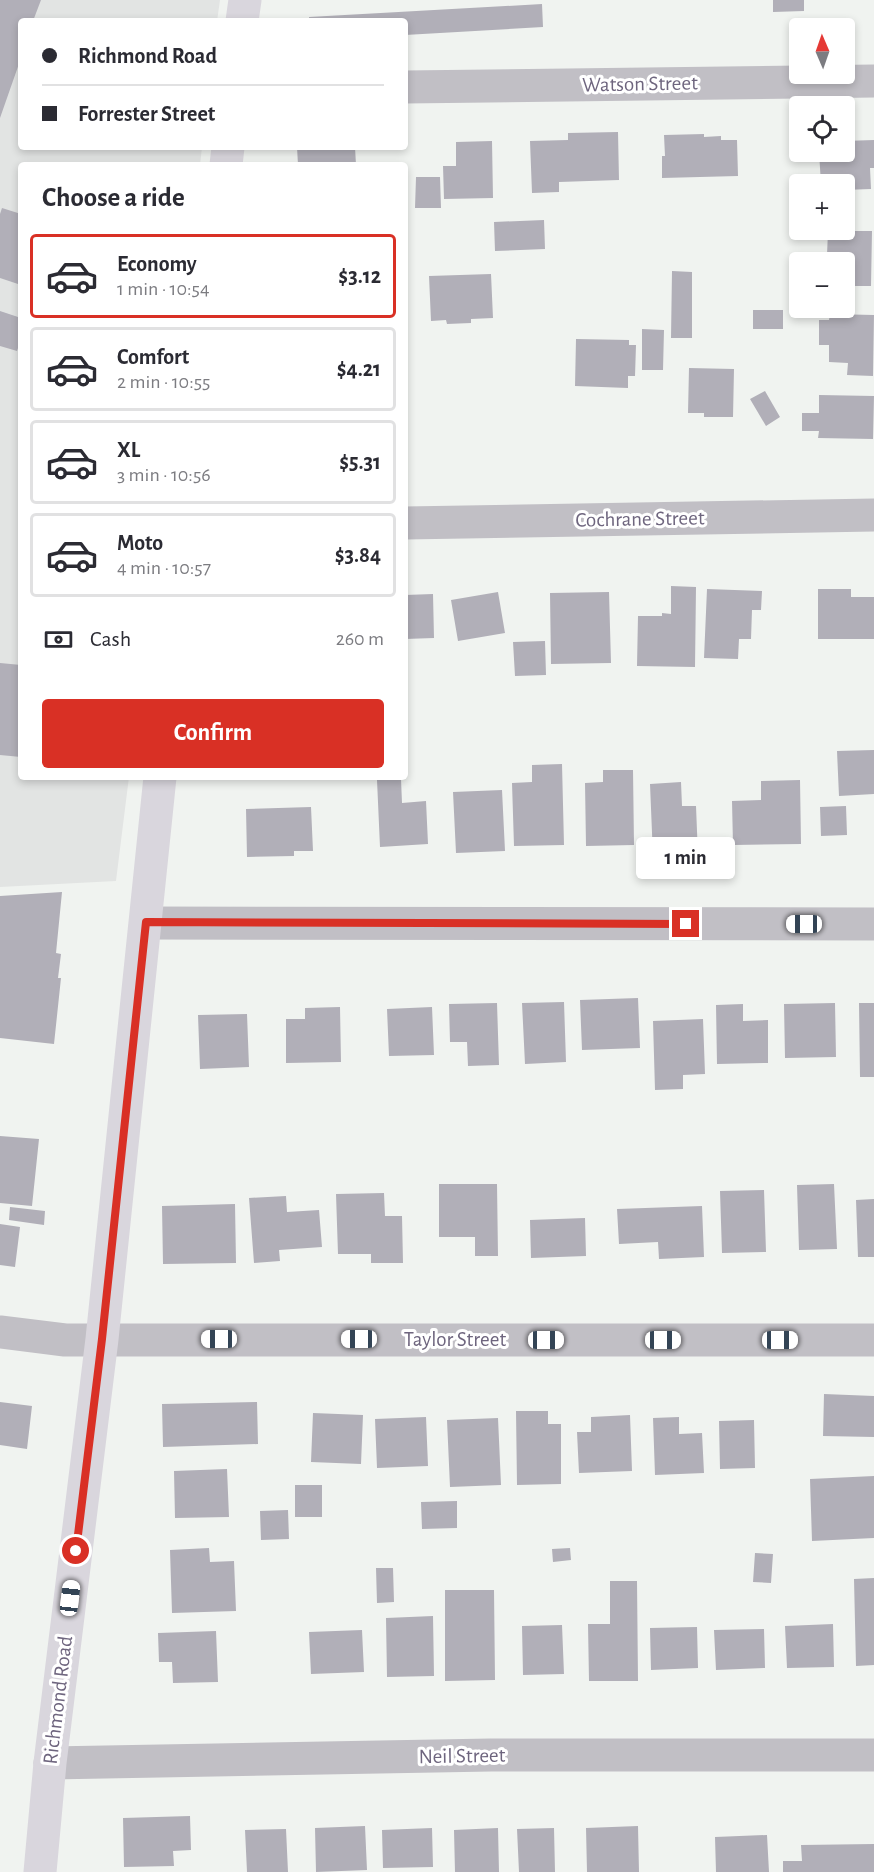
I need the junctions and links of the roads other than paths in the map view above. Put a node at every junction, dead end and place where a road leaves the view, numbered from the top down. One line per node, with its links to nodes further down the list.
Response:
1 (245, 0): 2 (main road)
2 (242, 18)
3 (874, 81): 4 (street, Watson Street)
4 (408, 87)
5 (874, 515): 6 (street, Cochrane Street)
6 (408, 523)
7 (160, 780): 8 (main road, Richmond Road)
8 (146, 922): 9 (street); 11 (main road, Richmond Road)
9 (874, 924)
10 (0, 1332): 11 (street, Taylor Street)
11 (102, 1339): 12 (street, Taylor Street); 14 (main road, Richmond Road)
12 (874, 1340)
13 (874, 1755): 14 (street, Neil Street)
14 (50, 1763): 15 (main road, Richmond Road)
15 (40, 1872)

